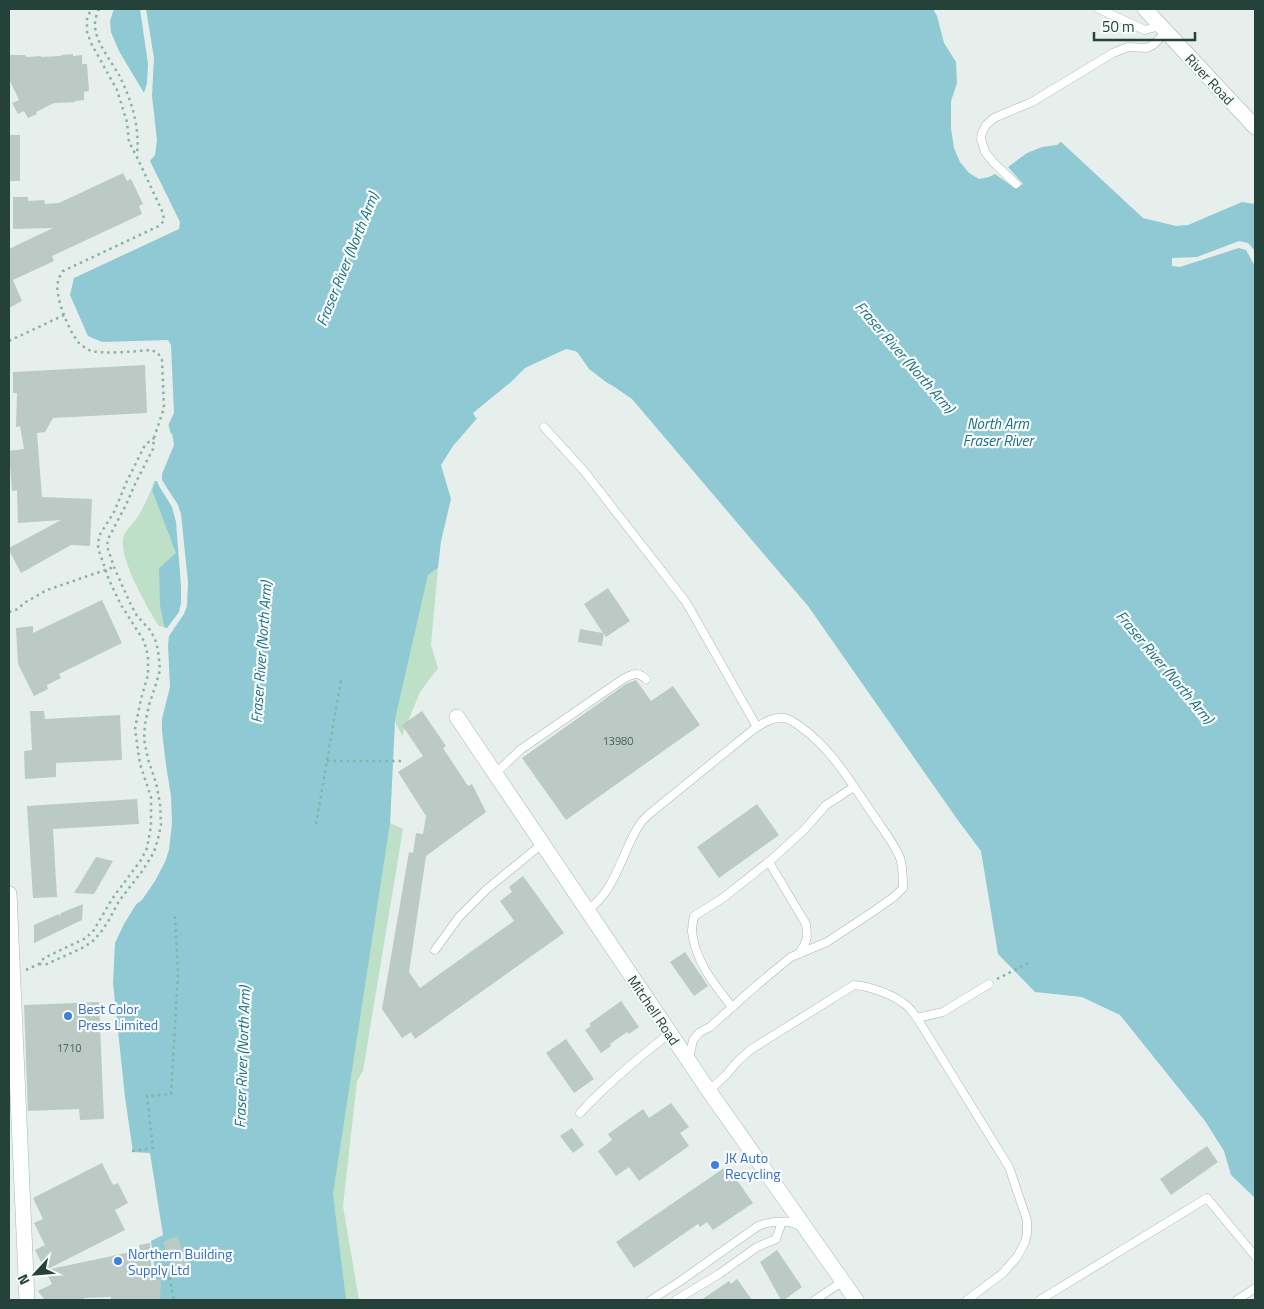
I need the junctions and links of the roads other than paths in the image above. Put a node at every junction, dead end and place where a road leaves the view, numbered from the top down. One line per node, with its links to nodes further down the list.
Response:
1 (1099, 9): 3 (lane)
2 (1145, 9): 3 (street, River Road)
3 (1163, 29): 4 (street, River Road); 5 (lane)
4 (1255, 127)
5 (1016, 184)
6 (544, 427): 9 (lane)
7 (646, 679): 10 (lane)
8 (457, 717): 10 (street, Mitchell Road)
9 (757, 727): 11 (lane); 15 (lane)
10 (495, 774): 12 (street, Mitchell Road)
11 (854, 787): 13 (lane); 17 (lane)
12 (542, 844): 15 (street, Mitchell Road); 16 (lane)
13 (769, 862): 17 (lane); 19 (lane)
14 (9, 894): 25 (street)
15 (586, 910): 21 (street, Mitchell Road)
16 (435, 950)
17 (799, 954): 19 (lane)
18 (989, 984): 20 (lane)
19 (732, 1007): 22 (lane)
20 (917, 1018): 23 (lane); 36 (lane)
21 (670, 1033): 22 (street, Mitchell Road); 24 (lane)
22 (689, 1061): 23 (street, Mitchell Road)
23 (709, 1091): 27 (street, Mitchell Road)
24 (580, 1113)
25 (15, 1194): 31 (street)
26 (782, 1222): 27 (lane); 32 (lane); 33 (lane)
27 (806, 1229): 29 (street, Mitchell Road)
28 (1255, 1256): 37 (lane)
29 (843, 1281): 34 (lane); 35 (street, Mitchell Road)
30 (1255, 1288): 38 (lane)
31 (27, 1300)
32 (651, 1300)
33 (676, 1300)
34 (815, 1300)
35 (856, 1300)
36 (967, 1300)
37 (1040, 1300)
38 (1238, 1300)

